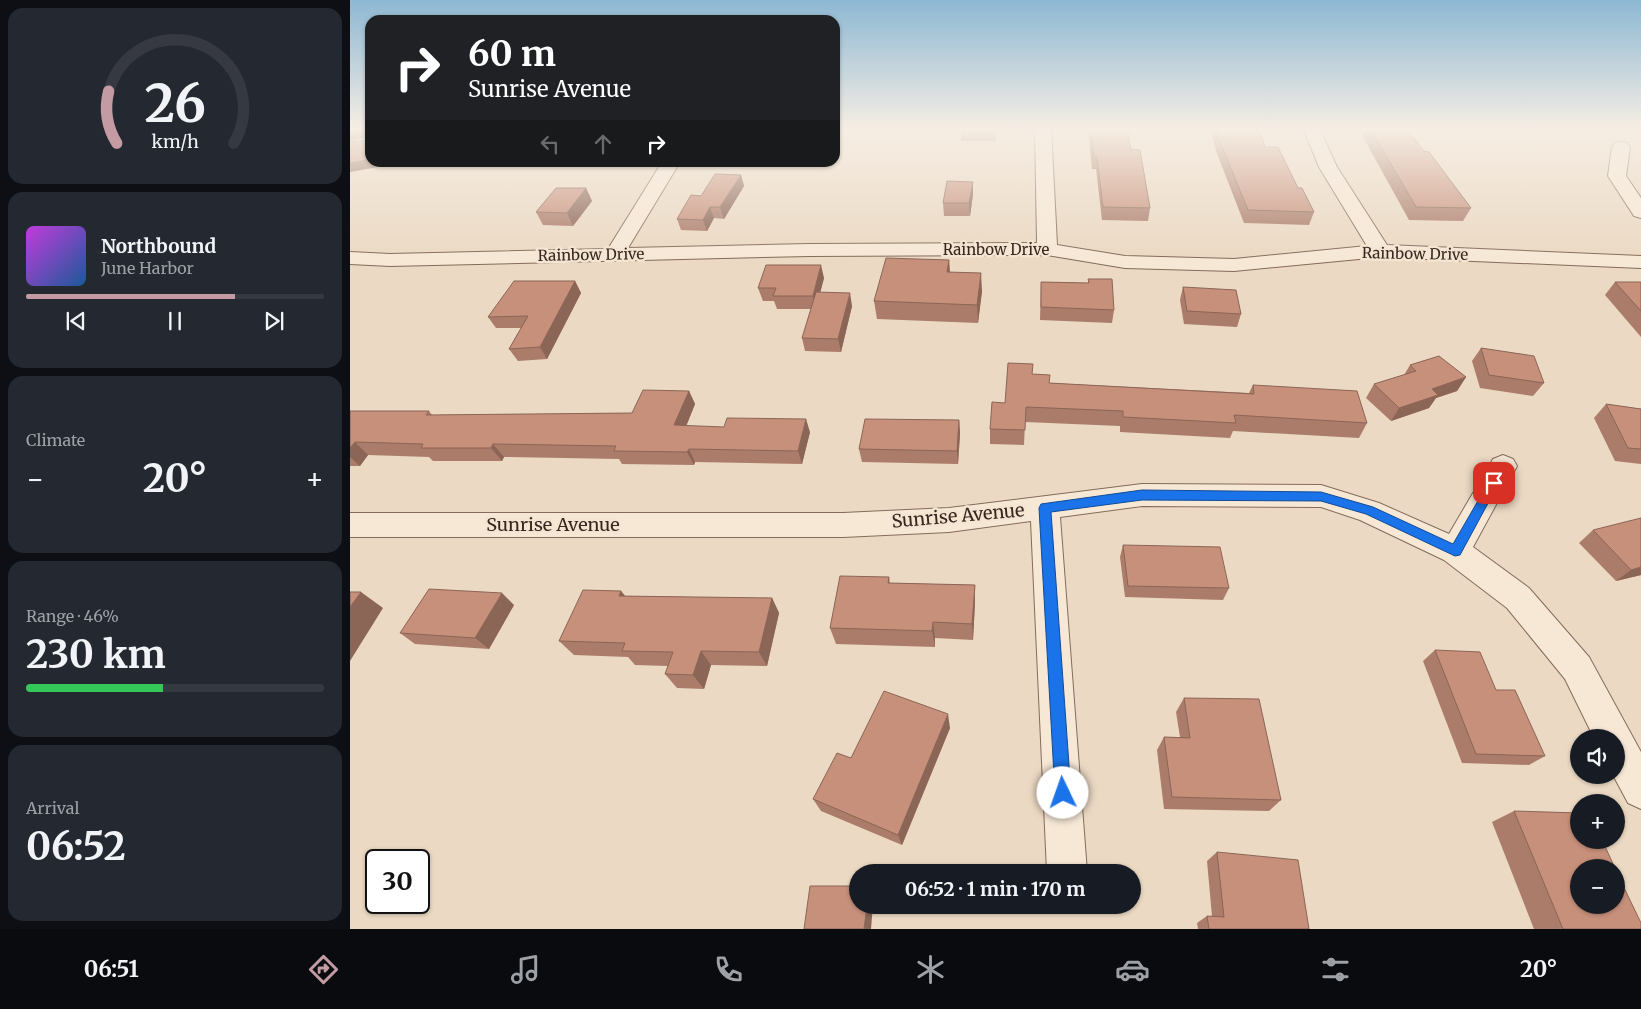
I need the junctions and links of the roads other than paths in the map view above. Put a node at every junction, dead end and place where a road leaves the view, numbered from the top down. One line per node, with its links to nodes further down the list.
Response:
1 (665, 171): 8 (street)
2 (1044, 171): 6 (street)
3 (1331, 171): 7 (street)
4 (1618, 171): 5 (street)
5 (1641, 212)
6 (1047, 249): 7 (street, Rainbow Drive); 8 (street, Rainbow Drive)
7 (1380, 251): 10 (street, Rainbow Drive)
8 (614, 255): 9 (street, Rainbow Drive)
9 (350, 258)
10 (1641, 262)
11 (1503, 466): 14 (street)
12 (1045, 508): 13 (street, Sunrise Avenue); 14 (street, Sunrise Avenue); 18 (street)
13 (350, 525)
14 (1455, 551): 15 (street, Sunrise Avenue)
15 (1608, 729)
16 (1625, 760): 17 (street)
17 (1641, 790)
18 (1067, 864)

